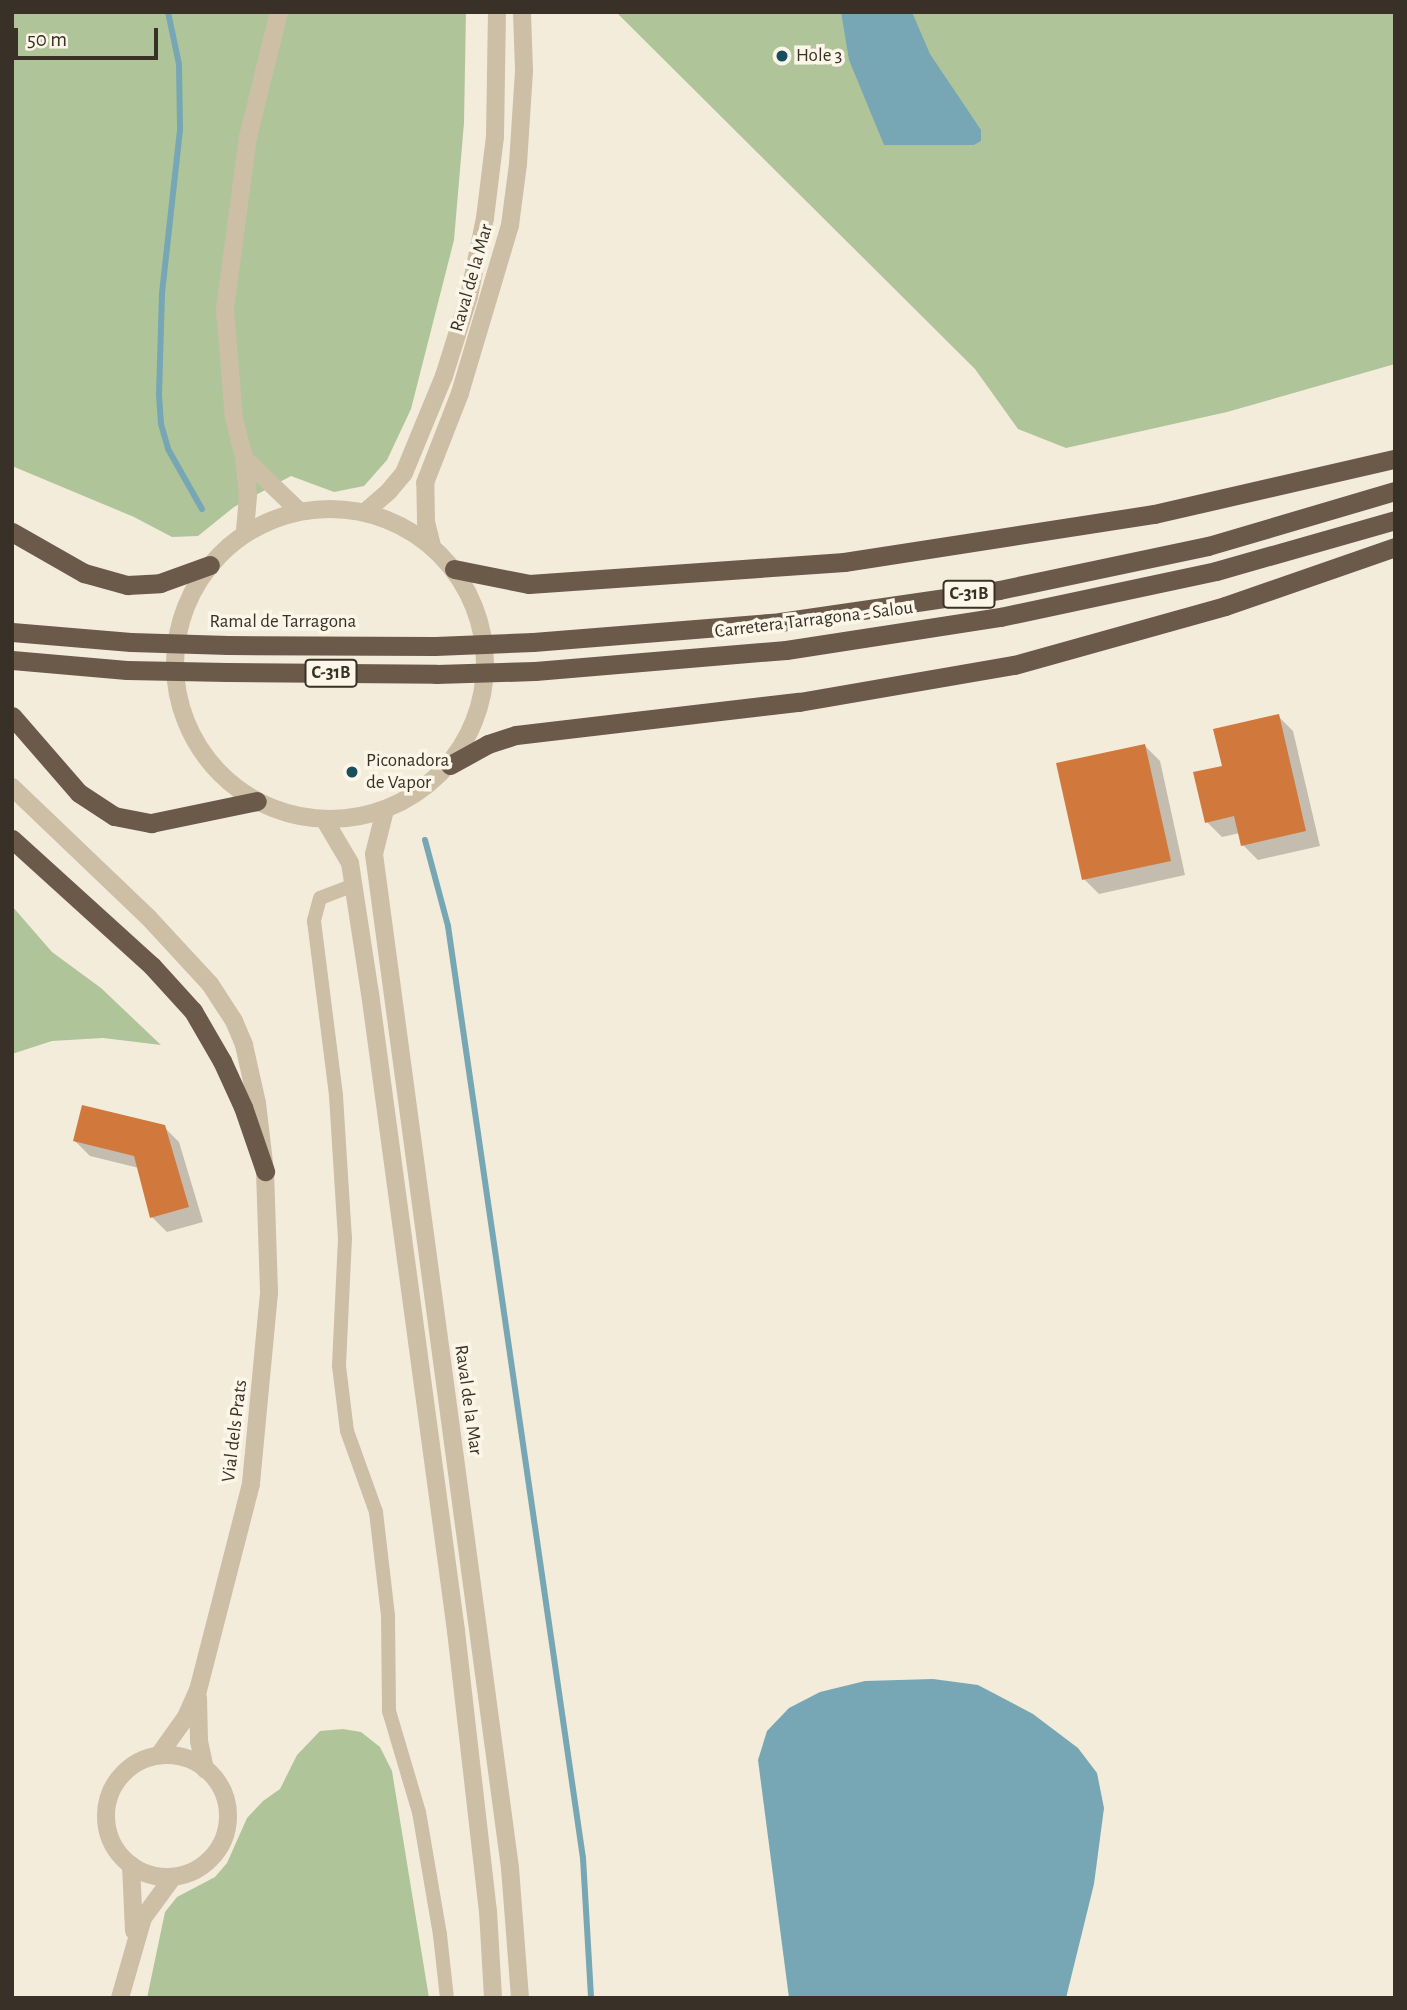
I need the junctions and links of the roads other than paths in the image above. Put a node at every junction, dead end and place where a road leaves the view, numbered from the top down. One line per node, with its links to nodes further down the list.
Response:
1 (279, 12): 4 (street)
2 (497, 12): 8 (street, Raval de la Mar)
3 (522, 12): 13 (street, Raval de la Mar)
4 (244, 458): 7 (street); 12 (street)
5 (1395, 459): 16 (highway)
6 (1395, 491): 19 (highway, Carretera Tarragona - Salou / C-31B, bridge)
7 (299, 512): 8 (street); 12 (street)
8 (365, 512): 13 (street)
9 (12, 518): 17 (highway)
10 (1395, 520): 20 (highway, Carretera Tarragona - Salou / C-31B, bridge)
11 (12, 532): 17 (highway)
12 (245, 534): 15 (street)
13 (432, 547): 16 (street)
14 (1395, 547): 22 (highway)
15 (210, 565): 17 (highway); 24 (street)
16 (454, 569): 22 (street)
17 (84, 573)
18 (12, 632): 19 (highway, Ramal de Tarragona / C-31B, bridge)
19 (435, 646)
20 (12, 660)
21 (12, 716): 24 (highway)
22 (450, 765): 25 (street)
23 (12, 787): 29 (street, Vial dels Prats)
24 (257, 801): 26 (street)
25 (385, 810): 26 (street); 39 (street, Raval de la Mar)
26 (324, 820): 28 (street)
27 (12, 839): 29 (highway)
28 (354, 885): 37 (street); 38 (street)
29 (265, 1171): 30 (street, Vial dels Prats)
30 (198, 1690): 31 (street, Vial dels Prats); 32 (street, Vial dels Prats)
31 (159, 1755): 32 (street); 33 (street)
32 (205, 1769): 34 (street)
33 (131, 1865): 34 (street); 35 (street)
34 (173, 1877): 35 (street)
35 (134, 1945): 36 (street)
36 (120, 1998)
37 (447, 1998)
38 (493, 1998)
39 (520, 1998)

